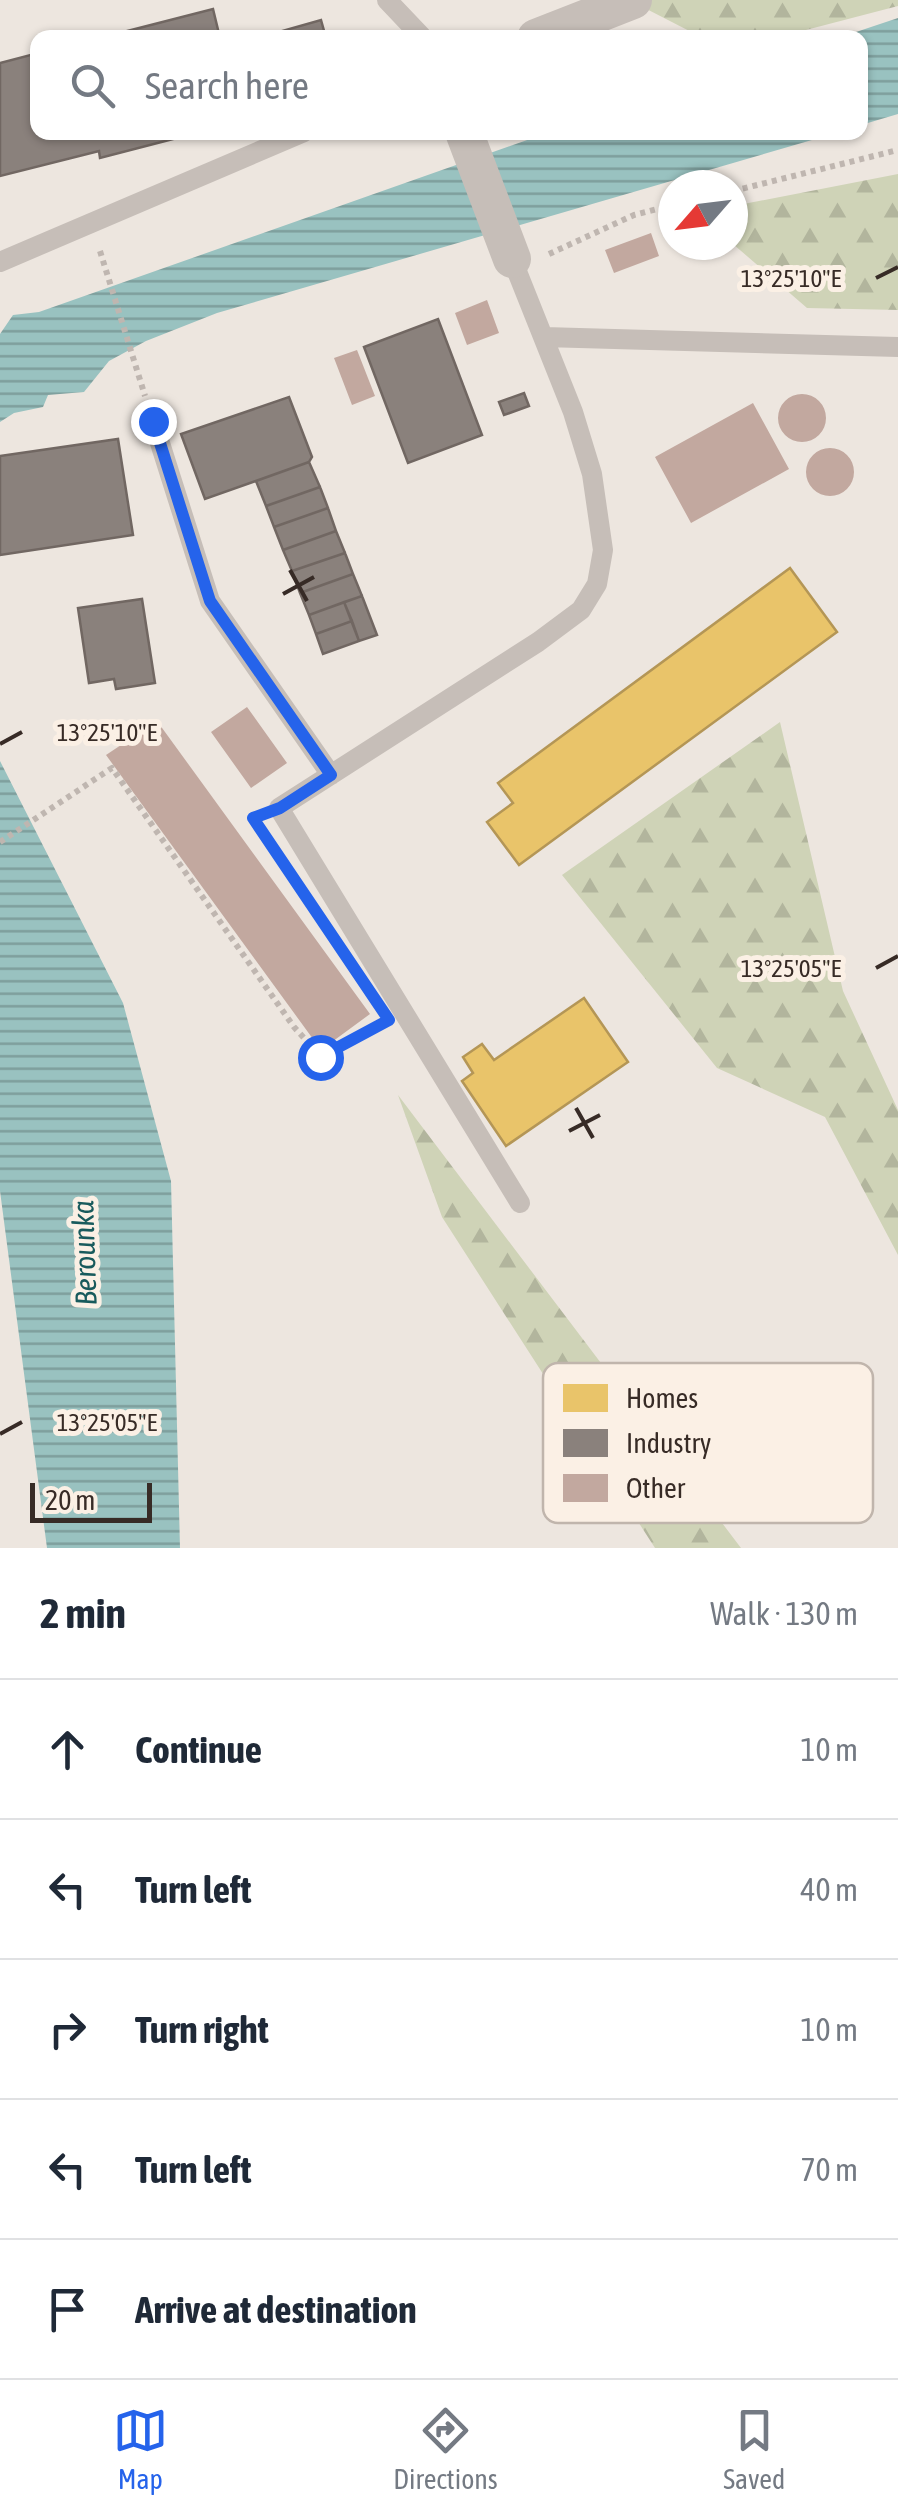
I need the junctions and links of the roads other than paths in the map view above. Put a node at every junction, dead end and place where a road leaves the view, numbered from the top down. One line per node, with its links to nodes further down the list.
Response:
1 (387, 0): 3 (lane)
2 (633, 0): 4 (street)
3 (415, 30)
4 (556, 30)
5 (285, 140): 8 (lane)
6 (467, 140): 7 (street)
7 (512, 258): 9 (lane)
8 (0, 262)
9 (544, 338): 10 (lane); 12 (lane)
10 (898, 347)
11 (153, 421): 12 (lane)
12 (331, 775): 13 (lane)
13 (520, 1203)

